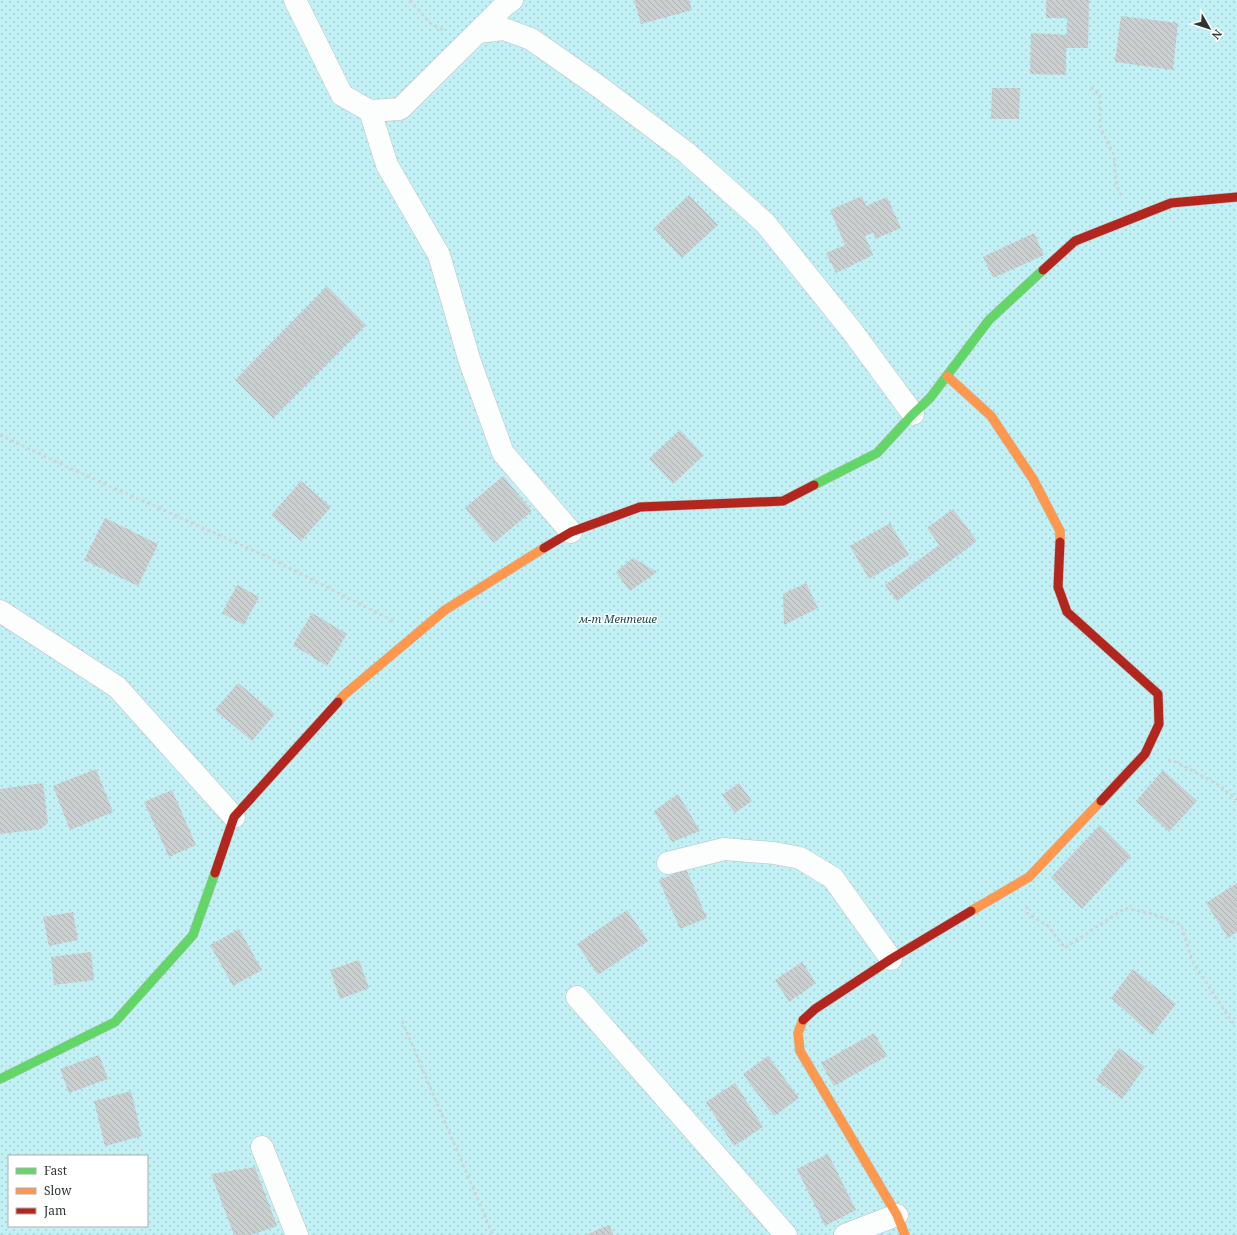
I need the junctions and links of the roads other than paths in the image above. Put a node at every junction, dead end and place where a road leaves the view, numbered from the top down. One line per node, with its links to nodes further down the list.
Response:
1 (295, 0): 4 (street)
2 (512, 0): 3 (street)
3 (472, 38): 4 (street); 7 (street)
4 (370, 111): 8 (street)
5 (1237, 197): 6 (street)
6 (947, 376): 7 (street); 12 (street)
7 (913, 414): 8 (street)
8 (571, 532): 10 (street)
9 (0, 611): 10 (street)
10 (234, 817): 14 (street)
11 (668, 863): 12 (street)
12 (891, 959): 16 (street)
13 (577, 997): 18 (street)
14 (0, 1079)
15 (262, 1147): 17 (street)
16 (897, 1215): 19 (street); 20 (street)
17 (297, 1235)
18 (786, 1235)
19 (845, 1235)
20 (905, 1235)

